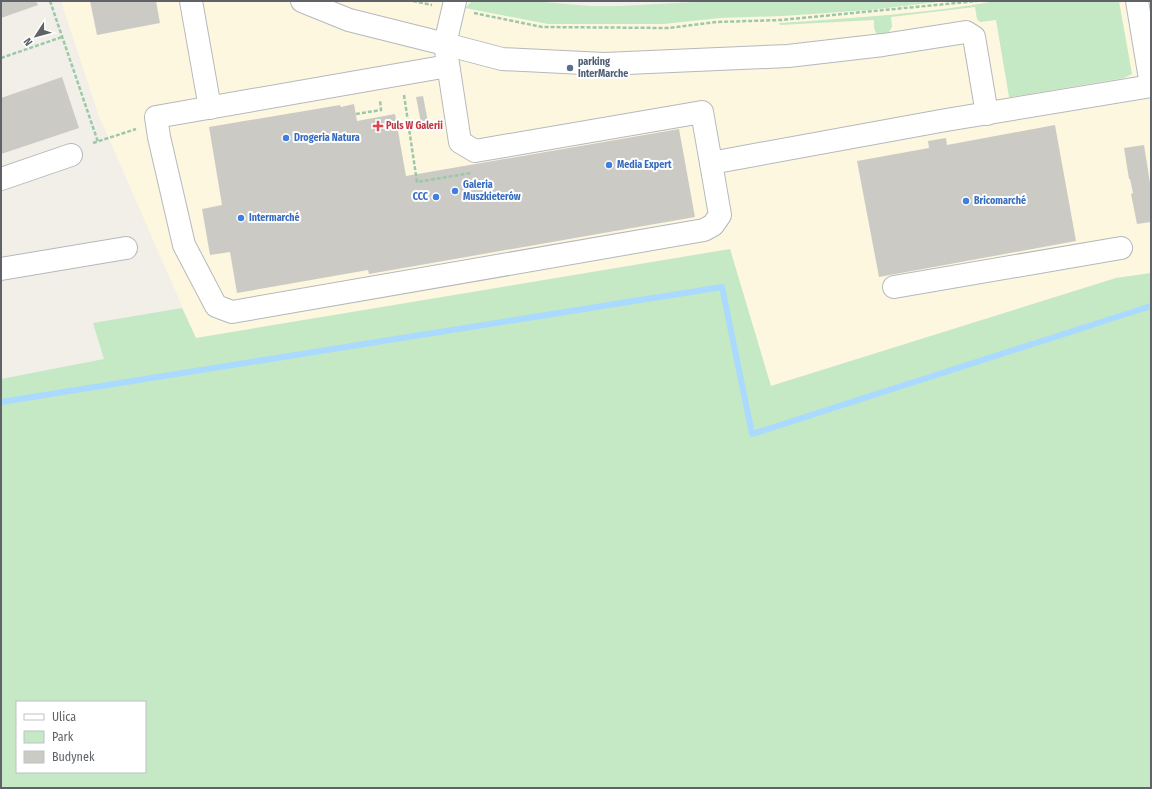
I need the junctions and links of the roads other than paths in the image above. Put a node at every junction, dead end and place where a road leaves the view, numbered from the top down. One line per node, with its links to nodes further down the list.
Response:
1 (191, 1): 8 (lane)
2 (302, 1): 5 (lane)
3 (1137, 1): 7 (lane)
4 (454, 5): 5 (lane)
5 (445, 44): 6 (lane); 9 (lane)
6 (448, 66): 8 (lane); 11 (lane)
7 (1151, 86): 9 (lane)
8 (210, 108): 11 (lane)
9 (987, 114): 11 (lane)
10 (72, 155): 12 (lane)
11 (711, 163)
12 (1, 179)
13 (126, 248): 15 (lane)
14 (1122, 248): 16 (lane)
15 (1, 269)
16 (894, 287)

